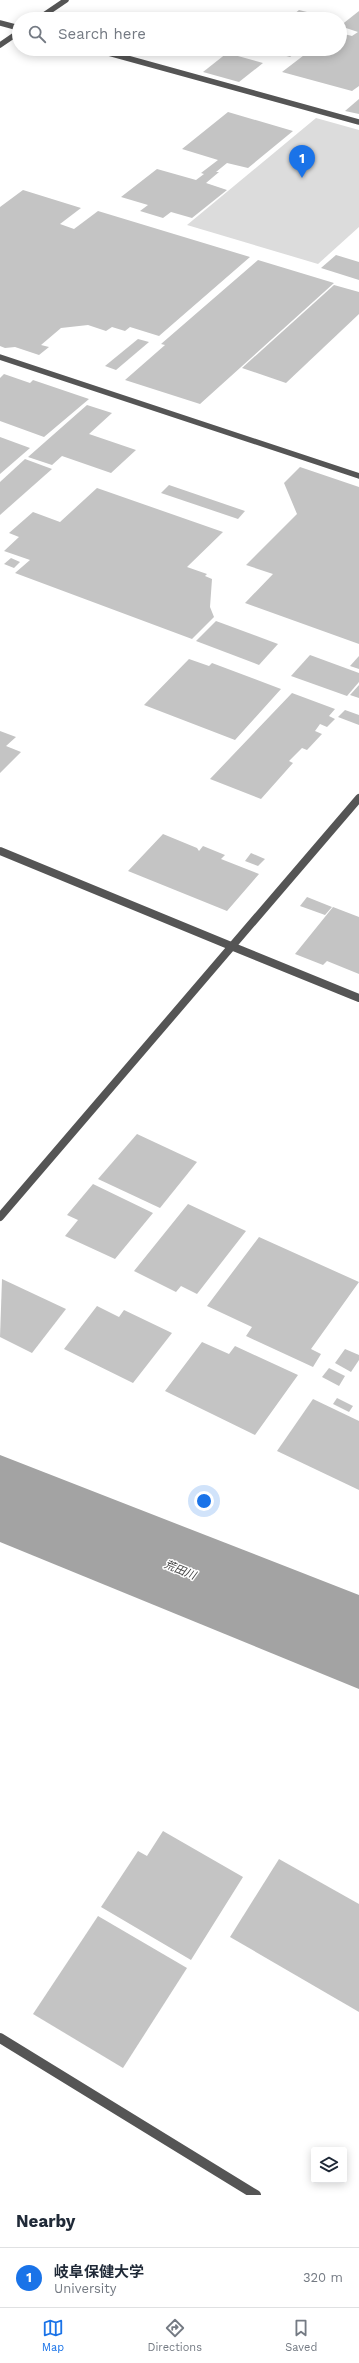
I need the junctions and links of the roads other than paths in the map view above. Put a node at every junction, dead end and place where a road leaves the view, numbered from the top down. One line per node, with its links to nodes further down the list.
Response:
1 (66, 0): 2 (street)
2 (48, 12)
3 (0, 23): 4 (street)
4 (12, 26)
5 (12, 37): 6 (street)
6 (0, 45)
7 (119, 56): 8 (street)
8 (359, 122)
9 (0, 357): 10 (street)
10 (359, 476)
11 (359, 798): 13 (street)
12 (0, 851): 13 (street)
13 (231, 946): 14 (street); 15 (street)
14 (359, 998)
15 (0, 1217)
16 (0, 2038): 17 (street)
17 (256, 2195)

